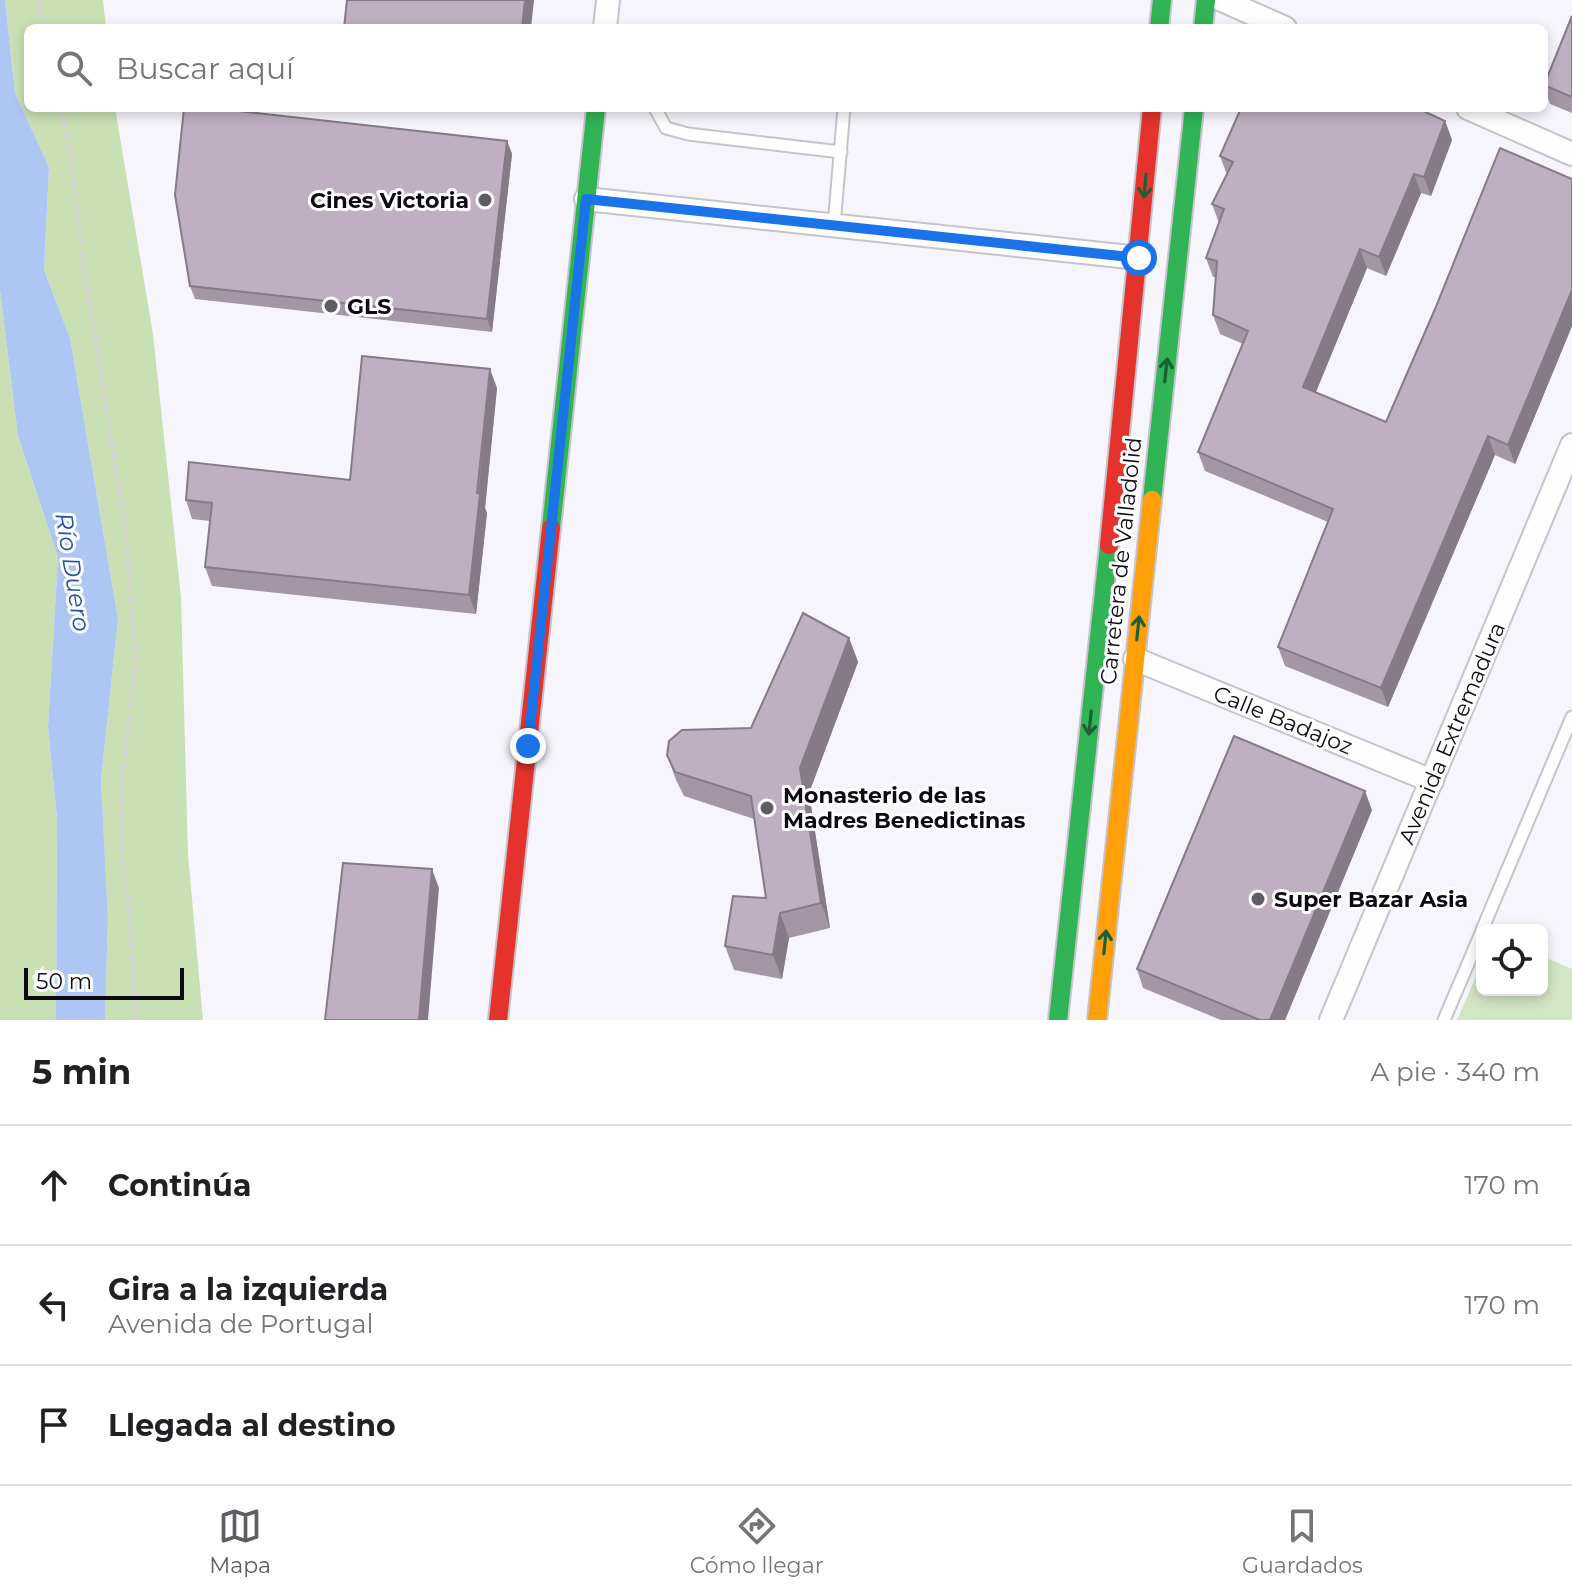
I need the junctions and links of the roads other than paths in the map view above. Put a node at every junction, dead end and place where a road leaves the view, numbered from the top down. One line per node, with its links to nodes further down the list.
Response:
1 (608, 0): 5 (street)
2 (1162, 0): 6 (main road)
3 (1206, 0): 7 (main road)
4 (1222, 0): 8 (street)
5 (605, 24)
6 (1159, 24)
7 (1203, 24)
8 (1276, 24)
9 (596, 112): 17 (main road)
10 (657, 112): 15 (lane)
11 (844, 112): 15 (lane)
12 (1152, 112): 19 (main road, Carretera de Valladolid, one-way to 19)
13 (1194, 112): 21 (main road, Carretera de Valladolid, one-way to 13)
14 (1477, 112): 16 (street)
15 (841, 152): 18 (lane)
16 (1572, 154)
17 (586, 199): 18 (street); 26 (main road)
18 (834, 226): 19 (street)
19 (1139, 258): 27 (main road, Carretera de Valladolid, one-way to 27)
20 (1572, 445): 23 (street, Avenida Extremadura)
21 (1135, 659): 23 (street, Calle Badajoz); 28 (main road, Carretera de Valladolid, one-way to 21)
22 (1572, 717): 24 (lane)
23 (1432, 781): 29 (street, Avenida Extremadura)
24 (1485, 924)
25 (1476, 944): 30 (lane)
26 (498, 1020)
27 (1058, 1020)
28 (1097, 1020)
29 (1331, 1020)
30 (1444, 1020)

